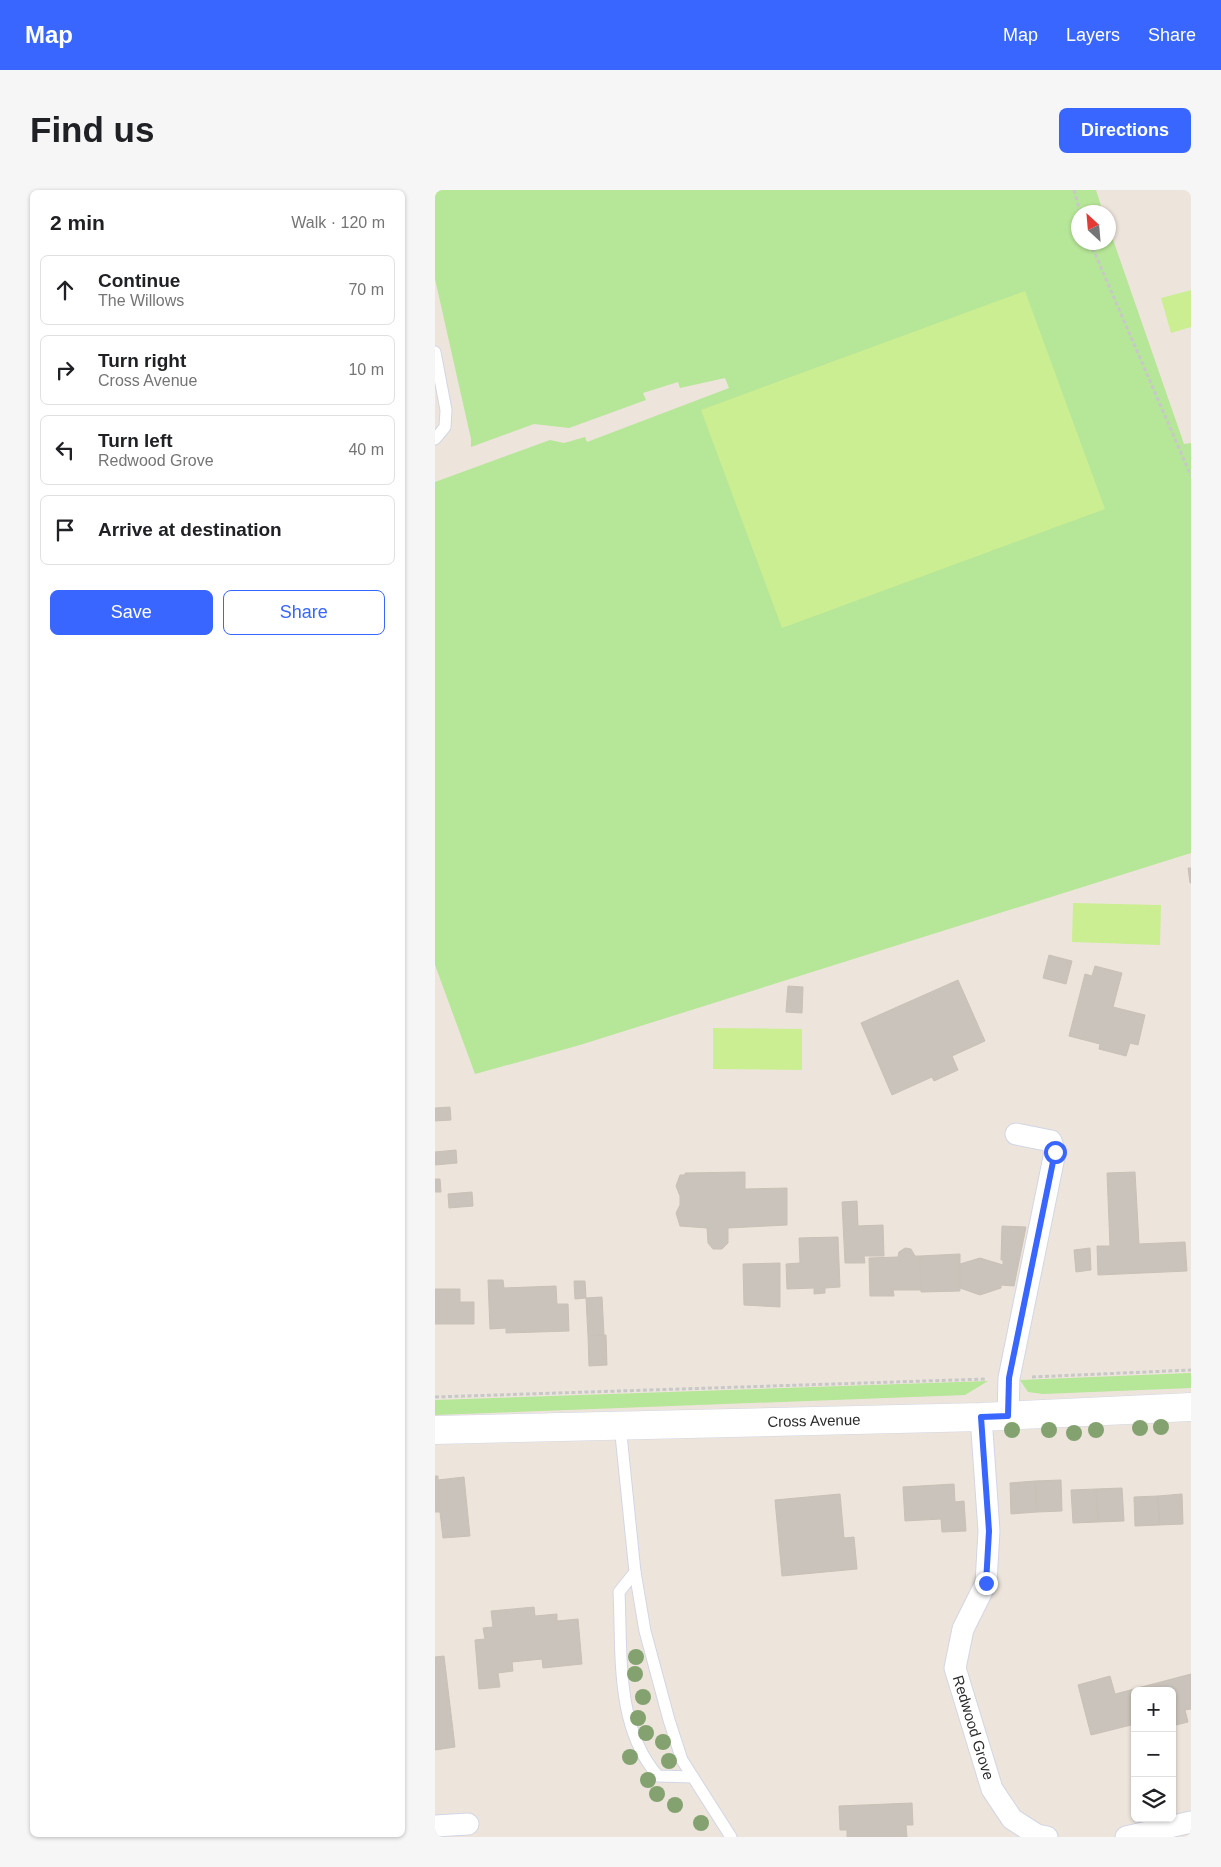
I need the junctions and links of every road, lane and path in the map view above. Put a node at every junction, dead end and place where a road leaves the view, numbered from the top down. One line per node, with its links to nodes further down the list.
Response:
1 (1074, 190): 2 (path)
2 (1078, 205)
3 (1093, 250): 6 (path)
4 (435, 352): 5 (lane)
5 (435, 439)
6 (1191, 476)
7 (1016, 1134): 9 (street)
8 (1191, 1370): 9 (path)
9 (1009, 1378): 10 (path); 12 (street)
10 (435, 1397)
11 (1191, 1407): 12 (street, Cross Avenue)
12 (1008, 1416): 13 (street, Cross Avenue)
13 (981, 1417): 14 (street, Cross Avenue); 22 (street, Redwood Grove)
14 (620, 1424): 15 (street, Cross Avenue); 16 (lane)
15 (435, 1430)
16 (635, 1572): 17 (lane); 17 (lane)
17 (693, 1777): 21 (lane)
18 (1191, 1822): 23 (street)
19 (469, 1824): 20 (street)
20 (435, 1826)
21 (731, 1837)
22 (1047, 1837)
23 (1126, 1837)

